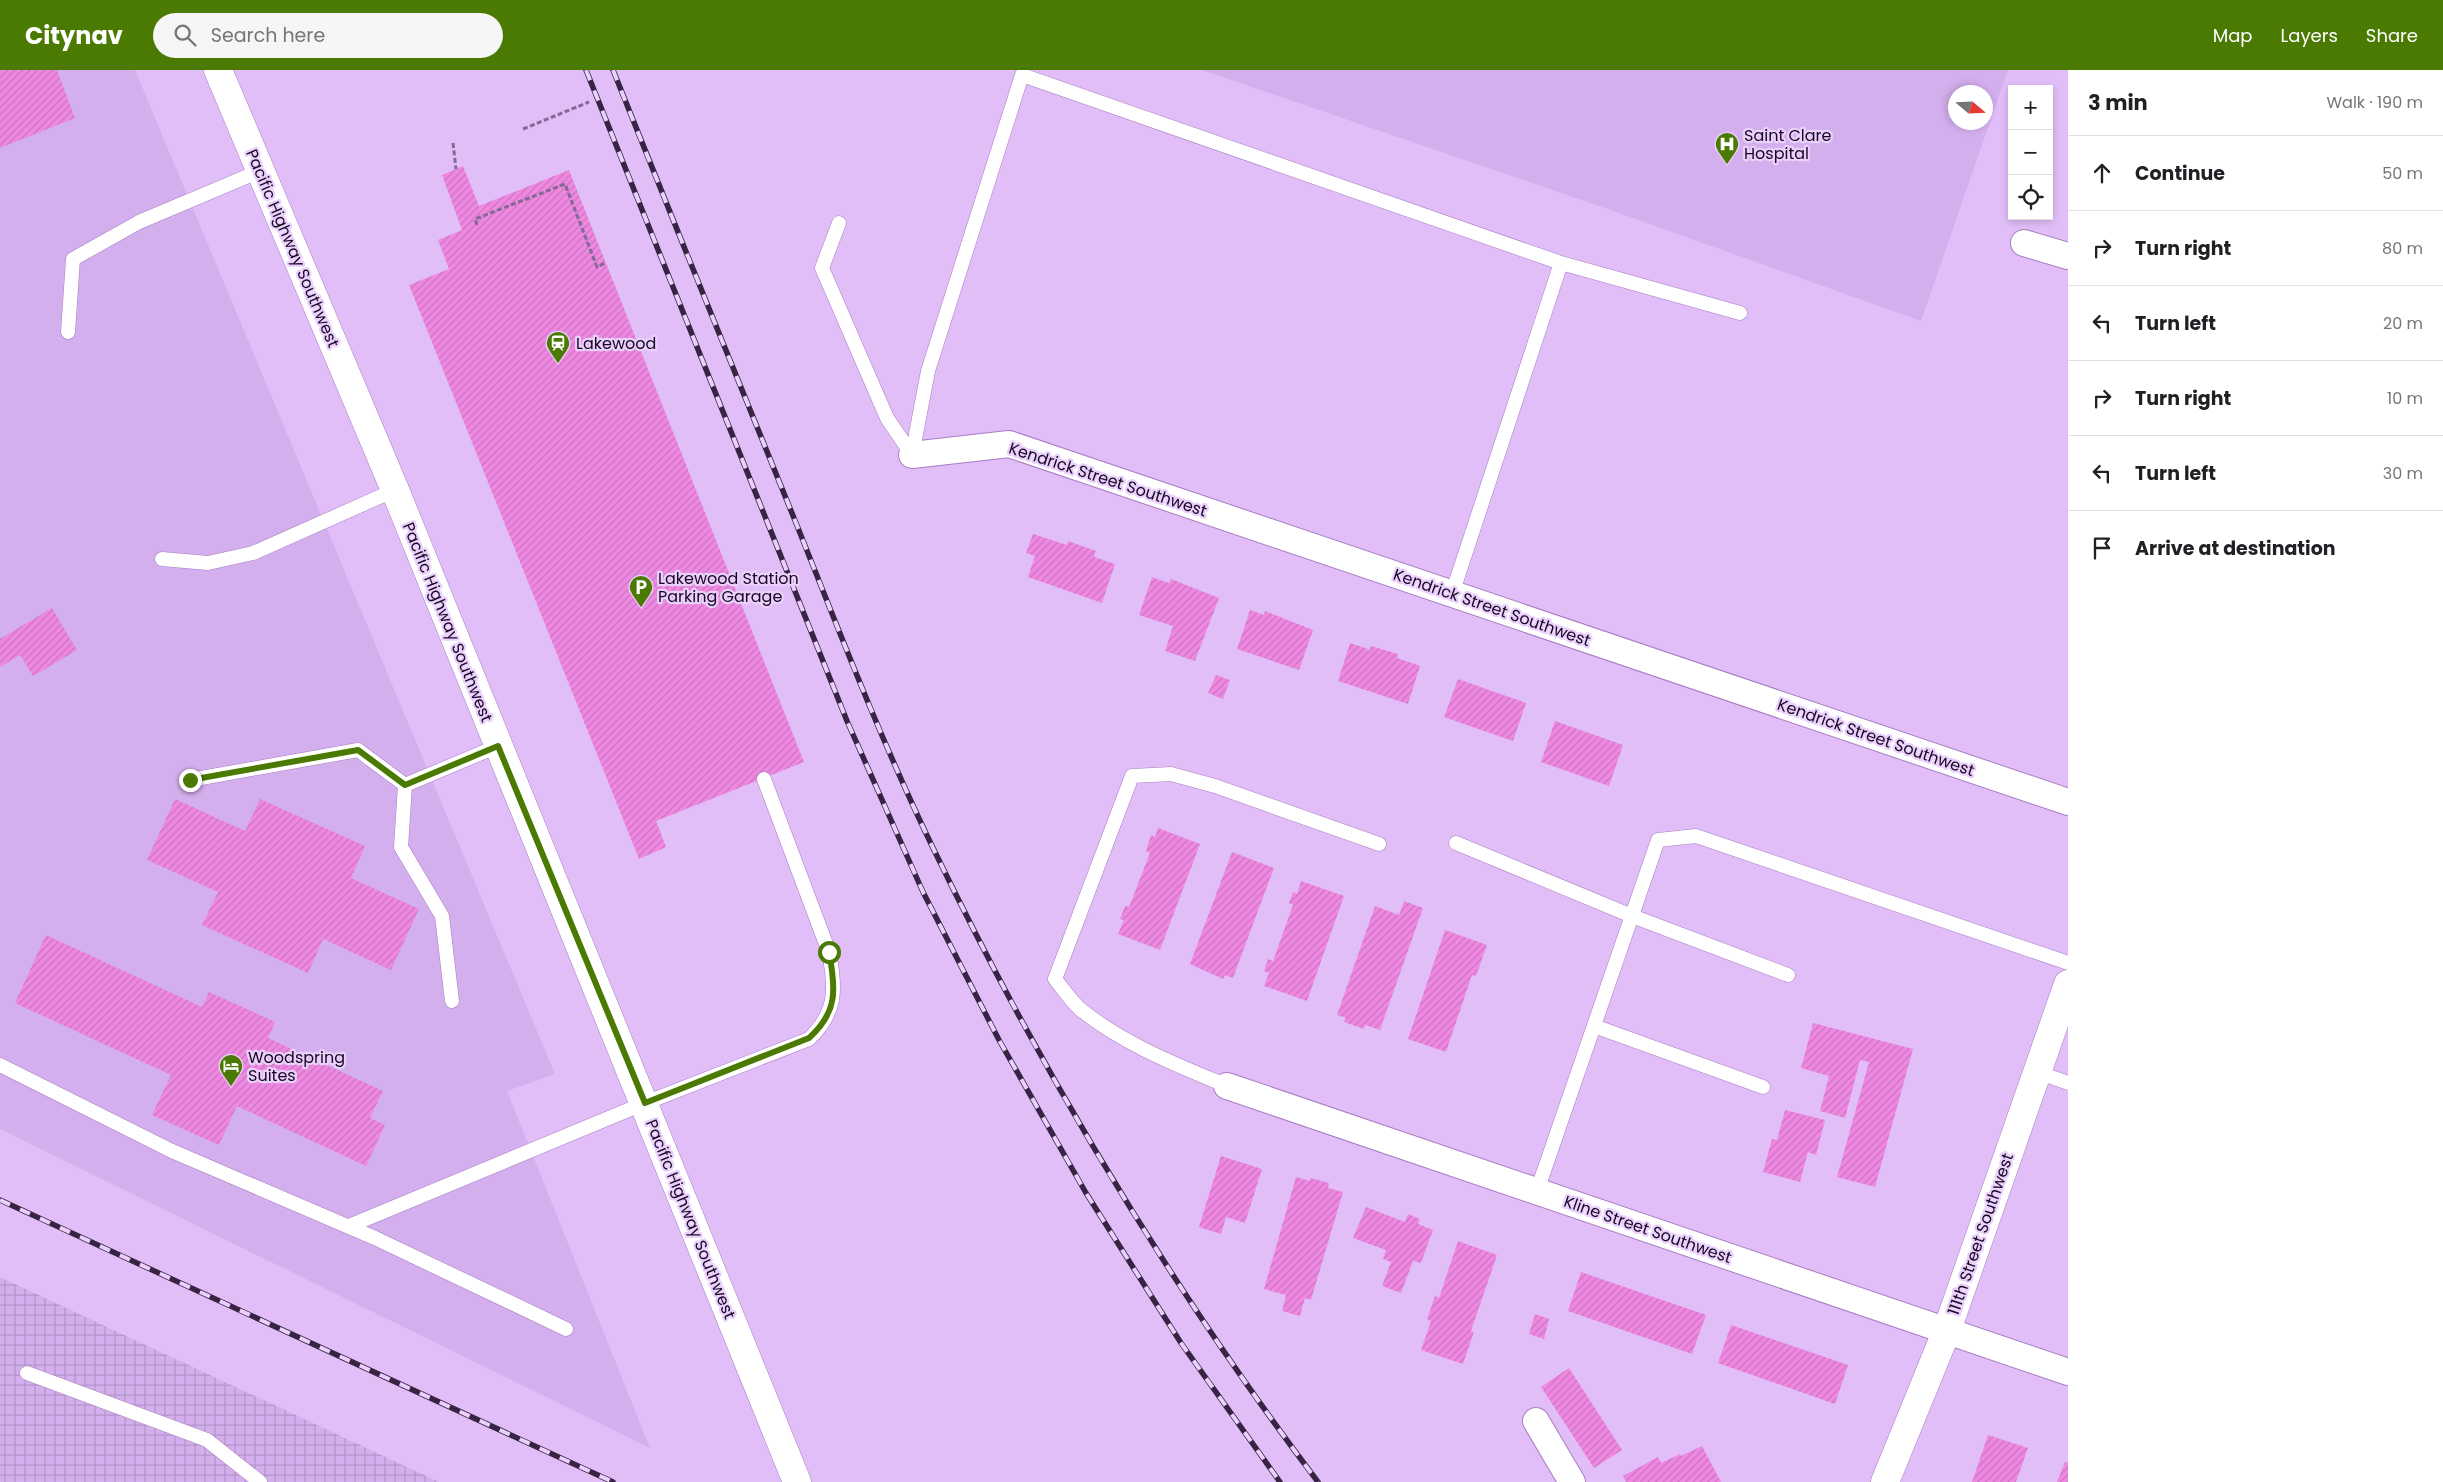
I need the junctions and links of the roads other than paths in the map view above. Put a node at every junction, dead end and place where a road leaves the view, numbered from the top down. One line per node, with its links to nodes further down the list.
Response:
1 (218, 70): 2 (main road, Pacific Highway Southwest)
2 (260, 171): 8 (lane); 10 (main road, Pacific Highway Southwest)
3 (839, 223): 9 (lane)
4 (2024, 243): 5 (street)
5 (2068, 256)
6 (1561, 263): 7 (lane); 9 (lane); 12 (lane)
7 (1740, 313)
8 (68, 332)
9 (912, 455): 12 (street, Kendrick Street Southwest)
10 (395, 490): 11 (lane); 13 (main road, Pacific Highway Southwest)
11 (162, 559)
12 (1452, 594): 17 (street, Kendrick Street Southwest)
13 (498, 746): 16 (lane); 31 (main road, Pacific Highway Southwest)
14 (764, 779): 31 (lane)
15 (190, 780): 16 (lane)
16 (405, 785): 24 (lane)
17 (2068, 802)
18 (1456, 843): 20 (lane)
19 (1379, 844): 29 (lane)
20 (1632, 916): 21 (lane); 22 (lane); 25 (lane)
21 (2068, 963)
22 (1788, 975)
23 (2068, 984): 27 (main road, 111th Street Southwest)
24 (452, 1001)
25 (1594, 1026): 30 (lane); 32 (lane)
26 (0, 1065): 33 (lane)
27 (2037, 1072): 28 (lane); 35 (main road, 111th Street Southwest)
28 (2068, 1082)
29 (1227, 1086): 32 (street, Kline Street Southwest)
30 (1763, 1087)
31 (645, 1103): 33 (lane); 40 (main road, Pacific Highway Southwest)
32 (1537, 1191): 35 (street, Kline Street Southwest)
33 (349, 1226): 34 (lane)
34 (566, 1329)
35 (1947, 1330): 36 (street, Kline Street Southwest); 42 (main road, 111th Street Southwest)
36 (2068, 1372)
37 (27, 1373): 39 (lane)
38 (1536, 1421): 41 (street)
39 (260, 1482)
40 (796, 1482)
41 (1572, 1482)
42 (1885, 1482)

